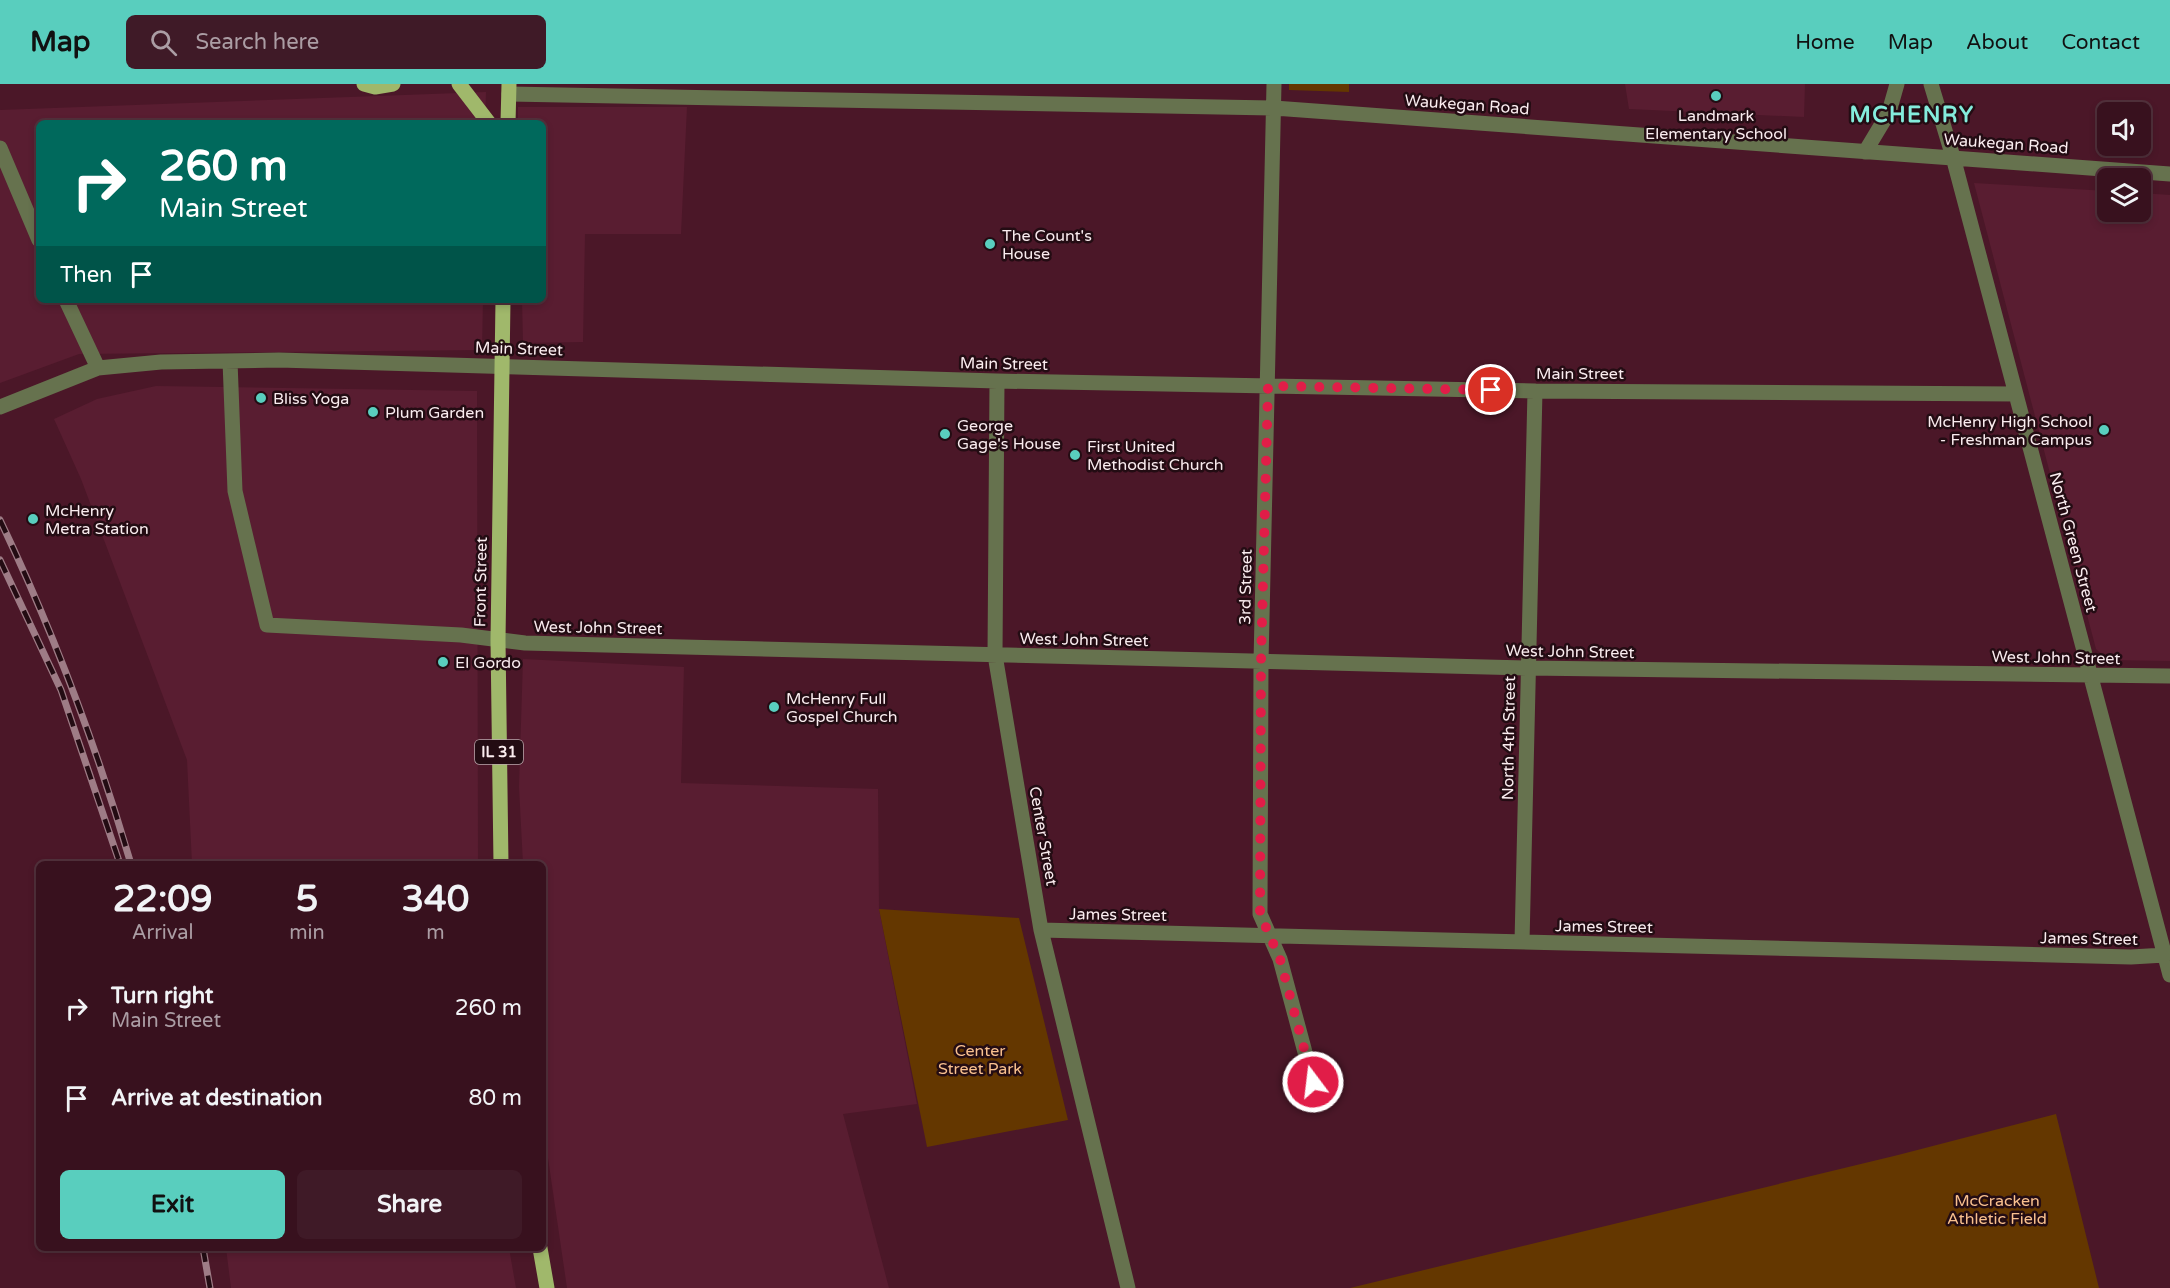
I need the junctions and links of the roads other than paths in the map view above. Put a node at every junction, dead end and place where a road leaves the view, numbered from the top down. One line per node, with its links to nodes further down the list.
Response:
1 (364, 84): 2 (main road)
2 (393, 84)
3 (459, 84): 9 (main road)
4 (1274, 84): 8 (street, 3rd Street)
5 (1897, 84): 12 (street)
6 (1931, 84): 13 (street, North Green Street)
7 (509, 89): 8 (street, Waukegan Road); 10 (main road)
8 (1274, 108): 12 (street, Waukegan Road); 22 (street, 3rd Street)
9 (487, 120)
10 (508, 120)
11 (0, 148): 15 (street)
12 (1865, 152): 13 (street, Waukegan Road)
13 (1953, 158): 14 (street, Waukegan Road); 24 (street, North Green Street)
14 (2170, 174)
15 (36, 233)
16 (67, 303): 20 (street)
17 (503, 303): 19 (main road, Front Street / IL 31)
18 (230, 361): 19 (street, Main Street); 20 (street, Main Street); 26 (street, West John Street)
19 (501, 366): 21 (street, Main Street); 26 (main road, Front Street / IL 31)
20 (98, 368): 25 (street, Main Street)
21 (997, 381): 22 (street, Main Street); 27 (street, Center Street)
22 (1268, 386): 23 (street, Main Street); 28 (street, 3rd Street)
23 (1535, 391): 24 (street, Main Street); 29 (street, North 4th Street)
24 (2016, 393): 30 (street, North Green Street)
25 (0, 407)
26 (498, 640): 27 (street, West John Street); 32 (main road, Front Street / IL 31)
27 (995, 655): 28 (street, West John Street); 33 (street, Center Street)
28 (1261, 662): 29 (street, West John Street); 34 (street, 3rd Street)
29 (1528, 668): 30 (street, West John Street); 35 (street, North 4th Street)
30 (2091, 675): 31 (street, West John Street); 36 (street, North Green Street)
31 (2170, 676)
32 (501, 861)
33 (1041, 930): 34 (street, James Street); 41 (street, Center Street)
34 (1269, 935): 35 (street, James Street); 38 (street, 3rd Street)
35 (1522, 942): 36 (street, James Street)
36 (2165, 955): 37 (street, North Green Street)
37 (2170, 975)
38 (1313, 1082)
39 (541, 1251): 40 (main road)
40 (547, 1288)
41 (1128, 1288)

